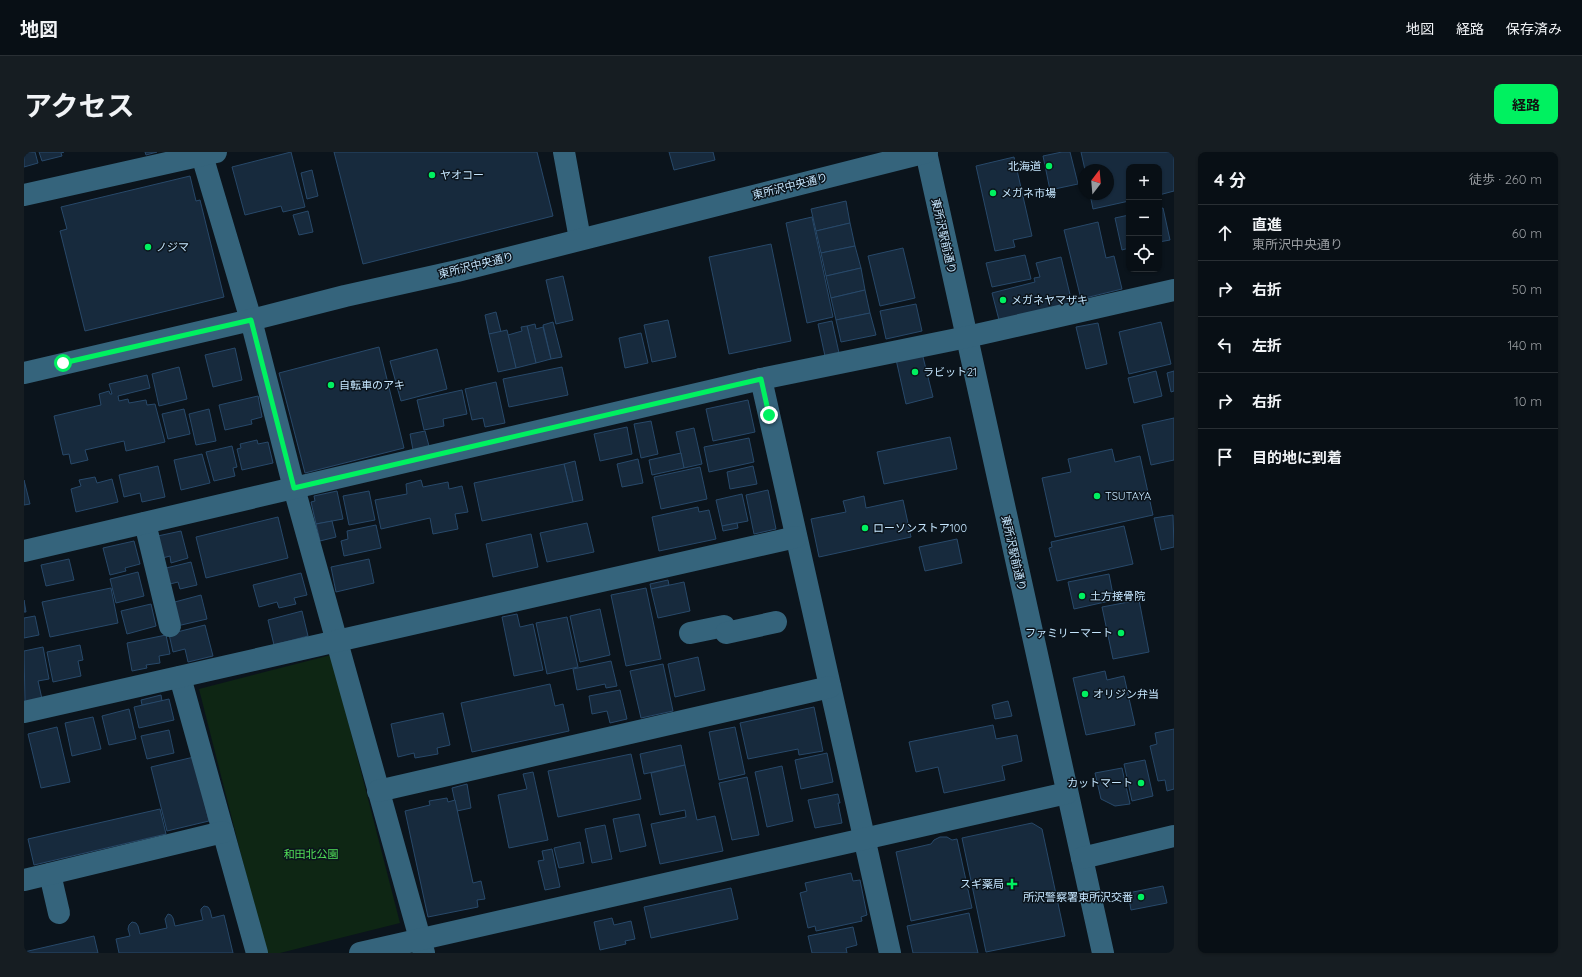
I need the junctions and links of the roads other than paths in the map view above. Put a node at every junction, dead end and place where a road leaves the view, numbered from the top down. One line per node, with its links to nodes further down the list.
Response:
1 (564, 152): 5 (street)
2 (926, 152): 5 (street, 東所沢中央通り); 8 (street, 東所沢駅前通り)
3 (207, 153): 4 (street); 7 (street)
4 (24, 195)
5 (580, 239): 7 (street, 東所沢中央通り)
6 (1174, 290): 8 (street)
7 (251, 320): 9 (street, 東所沢中央通り); 11 (street)
8 (967, 337): 10 (street); 23 (street, 東所沢駅前通り)
9 (24, 372)
10 (761, 379): 11 (street); 13 (street)
11 (294, 488): 12 (street); 18 (street)
12 (145, 523): 14 (street); 16 (street)
13 (796, 537): 18 (street); 20 (street)
14 (24, 551)
15 (776, 622): 17 (street)
16 (170, 626)
17 (690, 633)
18 (337, 641): 19 (street); 22 (street)
19 (180, 677): 21 (street); 24 (street)
20 (830, 687): 22 (street); 25 (street)
21 (24, 712)
22 (378, 790): 31 (street)
23 (1067, 793): 25 (street); 27 (street, 東所沢駅前通り)
24 (223, 832): 28 (street); 32 (street)
25 (864, 839): 31 (street); 34 (street)
26 (1170, 839): 27 (street)
27 (1082, 858): 35 (street, 東所沢駅前通り)
28 (50, 874): 29 (street); 30 (street)
29 (24, 880)
30 (59, 913)
31 (422, 946): 33 (street)
32 (257, 953)
33 (360, 953)
34 (890, 953)
35 (1103, 953)

